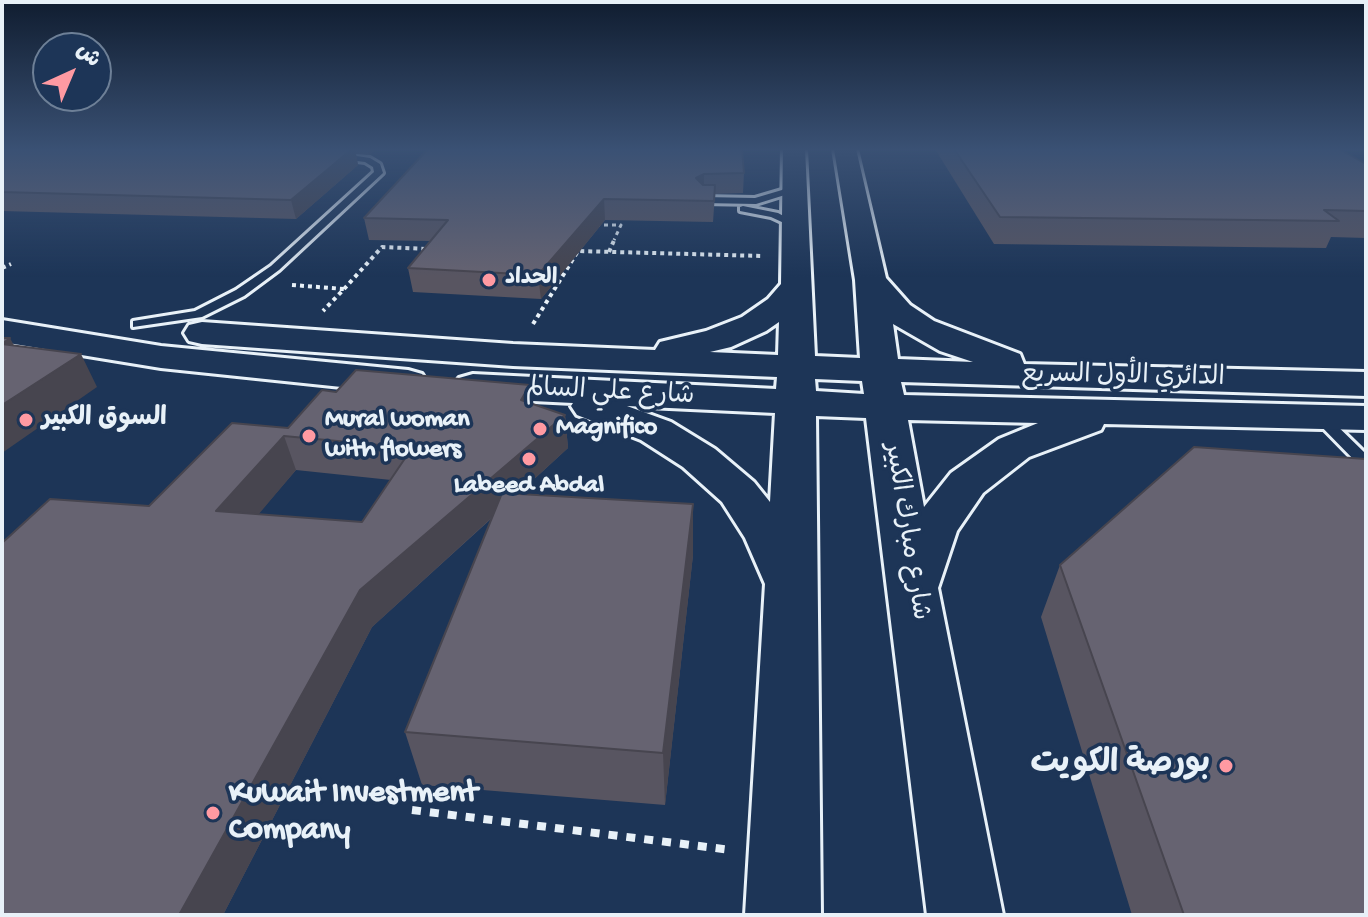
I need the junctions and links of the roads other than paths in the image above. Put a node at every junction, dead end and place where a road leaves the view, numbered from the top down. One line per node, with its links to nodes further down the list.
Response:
1 (359, 192): 9 (lane)
2 (785, 192): 5 (lane)
3 (798, 192): 5 (main road)
4 (852, 192): 7 (main road, شارع مبارك الكبير)
5 (797, 226): 6 (main road)
6 (796, 272): 11 (main road); 15 (main road)
7 (871, 280): 13 (main road); 16 (main road, شارع مبارك الكبير)
8 (2, 301): 9 (main road, شارع علي السالم)
9 (137, 324): 12 (main road, شارع علي السالم)
10 (2, 331): 12 (main road, شارع علي السالم)
11 (570, 357): 12 (main road, شارع علي السالم); 15 (main road, شارع علي السالم)
12 (508, 372): 15 (main road, شارع علي السالم); 21 (main road)
13 (1076, 378): 14 (main road, الدائري الأول السريع); 16 (main road, الدائري الأول السريع)
14 (1366, 384)
15 (796, 385): 16 (main road, شارع علي السالم); 21 (main road)
16 (883, 388): 17 (main road, الدائري الأول السريع); 22 (main road, شارع مبارك الكبير)
17 (1135, 411): 18 (main road, الدائري الأول السريع); 22 (main road)
18 (1320, 417): 19 (main road, الدائري الأول السريع); 20 (lane)
19 (1366, 418)
20 (1366, 463)
21 (791, 586): 23 (main road)
22 (912, 590): 24 (main road, شارع مبارك الكبير)
23 (783, 915)
24 (965, 915)

